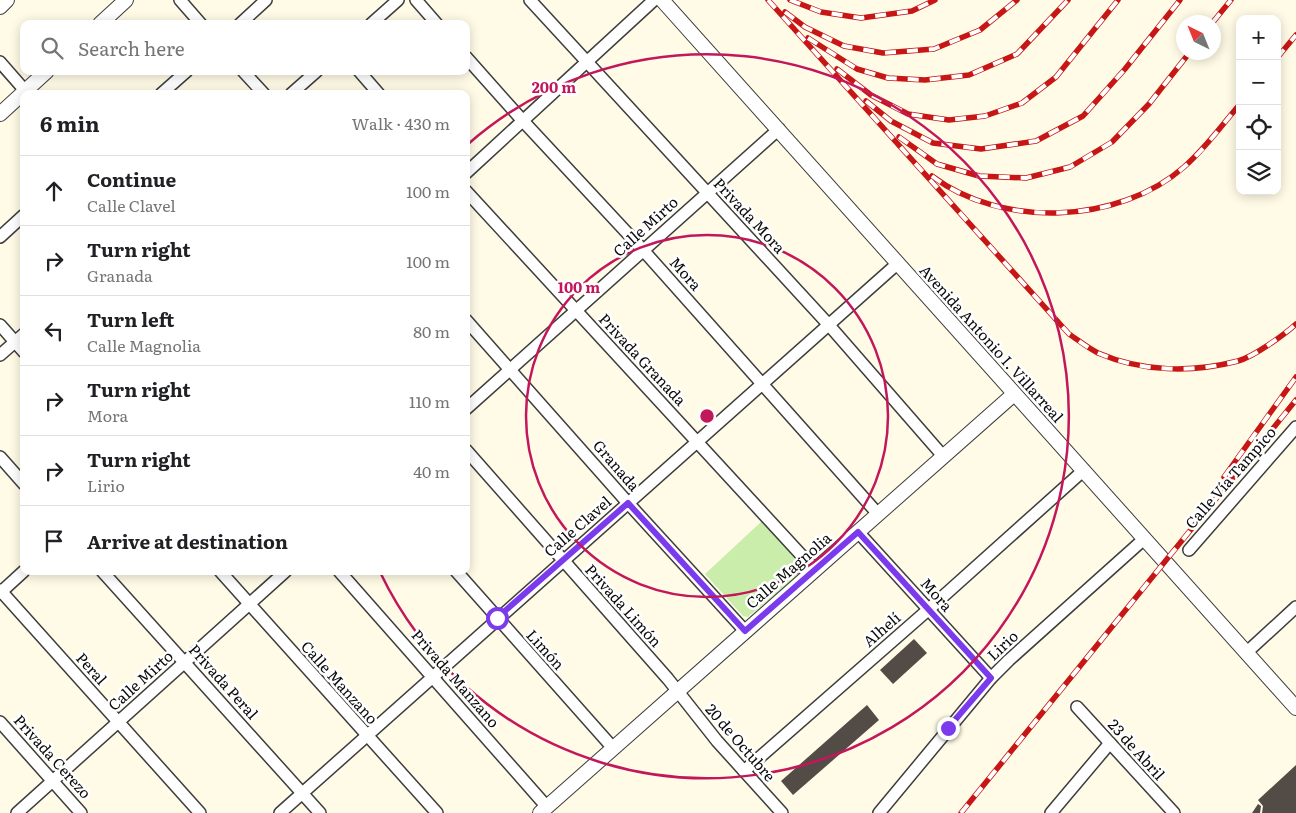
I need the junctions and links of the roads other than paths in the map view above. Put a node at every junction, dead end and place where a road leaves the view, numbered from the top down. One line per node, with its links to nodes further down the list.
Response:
1 (7, 0): 10 (street)
2 (126, 0): 11 (street)
3 (180, 0): 12 (street)
4 (266, 0): 13 (street)
5 (398, 0): 14 (street)
6 (416, 0): 15 (street)
7 (530, 0): 18 (street, Privada Mora)
8 (654, 0): 18 (street)
9 (662, 0): 33 (street, Avenida Antonio I. Villarreal)
10 (0, 7)
11 (104, 20)
12 (197, 20)
13 (244, 20)
14 (376, 20)
15 (434, 20)
16 (470, 61): 32 (street, Mora)
17 (0, 62): 24 (street)
18 (587, 62): 32 (street); 35 (street, Privada Mora)
19 (44, 75): 25 (street)
20 (182, 75): 26 (street)
21 (247, 75): 27 (street)
22 (312, 75): 28 (street)
23 (362, 75): 29 (street)
24 (25, 90)
25 (29, 90)
26 (166, 90)
27 (260, 90)
28 (296, 90)
29 (376, 90)
30 (20, 98): 31 (street)
31 (0, 114)
32 (523, 121): 34 (street); 39 (street, Mora)
33 (778, 129): 35 (street, Calle Mirto); 40 (street, Avenida Antonio I. Villarreal)
34 (470, 169)
35 (707, 193): 39 (street, Calle Mirto); 43 (street, Privada Mora)
36 (470, 195): 41 (street, Privada Granada)
37 (20, 219): 38 (street)
38 (0, 236)
39 (643, 250): 41 (street, Calle Mirto); 50 (street, Mora)
40 (897, 264): 43 (street, Calle Clavel); 51 (street, Avenida Antonio I. Villarreal)
41 (576, 310): 49 (street, Calle Mirto); 54 (street, Privada Granada)
42 (470, 324): 49 (street, Granada)
43 (828, 324): 50 (street, Calle Clavel); 56 (street, Privada Mora)
44 (0, 326): 46 (street)
45 (20, 338): 46 (street)
46 (15, 342): 47 (street); 48 (street)
47 (20, 348)
48 (0, 355)
49 (510, 369): 52 (street, Calle Mirto); 60 (street, Granada)
50 (762, 383): 54 (street, Calle Clavel); 61 (street, Mora)
51 (1014, 394): 56 (street, Calle Magnolia); 58 (street, Avenida Antonio I. Villarreal)
52 (470, 405)
53 (1294, 434): 64 (street, Calle Vía Tampico)
54 (696, 441): 60 (street, Calle Clavel); 66 (street, Privada Granada)
55 (470, 455): 65 (street, Privada Limón)
56 (943, 456): 61 (street, Calle Magnolia)
57 (0, 458): 59 (street)
58 (1084, 470): 63 (street, Avenida Antonio I. Villarreal); 76 (street, Alhelí)
59 (20, 480)
60 (628, 503): 65 (street, Calle Clavel); 78 (street, Granada)
61 (878, 514): 62 (street, Calle Magnolia)
62 (858, 532): 66 (street, Calle Magnolia); 76 (street, Mora)
63 (1144, 538): 79 (street, Avenida Antonio I. Villarreal); 82 (street, Lirio)
64 (1189, 550)
65 (562, 561): 77 (street, Calle Clavel); 83 (street, Privada Limón)
66 (815, 570): 78 (street, Calle Magnolia)
67 (20, 574): 73 (street)
68 (106, 575): 80 (street, Privada Peral)
69 (224, 575): 74 (street, Calle Manzano)
70 (281, 575): 74 (street, Calle Mirto)
71 (343, 575): 81 (street, Privada Manzano)
72 (459, 575): 77 (street, Limón)
73 (0, 592): 87 (street, Peral)
74 (249, 603): 80 (street, Calle Mirto); 88 (street, Calle Manzano)
75 (1296, 606): 79 (street)
76 (929, 609): 82 (street, Mora); 91 (street, Alhelí)
77 (497, 618): 81 (street, Calle Clavel); 90 (street, Limón)
78 (745, 631): 83 (street, Calle Magnolia)
79 (1246, 653): 85 (street, Avenida Antonio I. Villarreal)
80 (185, 662): 87 (street, Calle Mirto); 93 (street, Privada Peral)
81 (432, 676): 88 (street, Calle Clavel); 94 (street, Privada Manzano)
82 (991, 678): 102 (street, Lirio)
83 (677, 691): 90 (street, Calle Magnolia); 91 (street, 20 de Octubre)
84 (1077, 707): 89 (street, 23 de Abril)
85 (1296, 708)
86 (0, 722): 92 (street, Privada Cerezo)
87 (119, 722): 92 (street, Calle Mirto); 97 (street, Peral)
88 (366, 736): 93 (street, Calle Clavel); 100 (street, Calle Manzano)
89 (1110, 743): 103 (street); 104 (street, 23 de Abril)
90 (613, 748): 94 (street, Calle Magnolia)
91 (744, 771): 101 (street, 20 de Octubre)
92 (52, 781): 95 (street, Calle Mirto); 96 (street, Privada Cerezo)
93 (302, 793): 98 (street, Calle Clavel); 99 (street, Privada Peral)
94 (544, 810)
95 (17, 813)
96 (81, 813)
97 (200, 813)
98 (280, 813)
99 (320, 813)
100 (437, 813)
101 (782, 813)
102 (879, 813)
103 (1051, 813)
104 (1174, 813)

